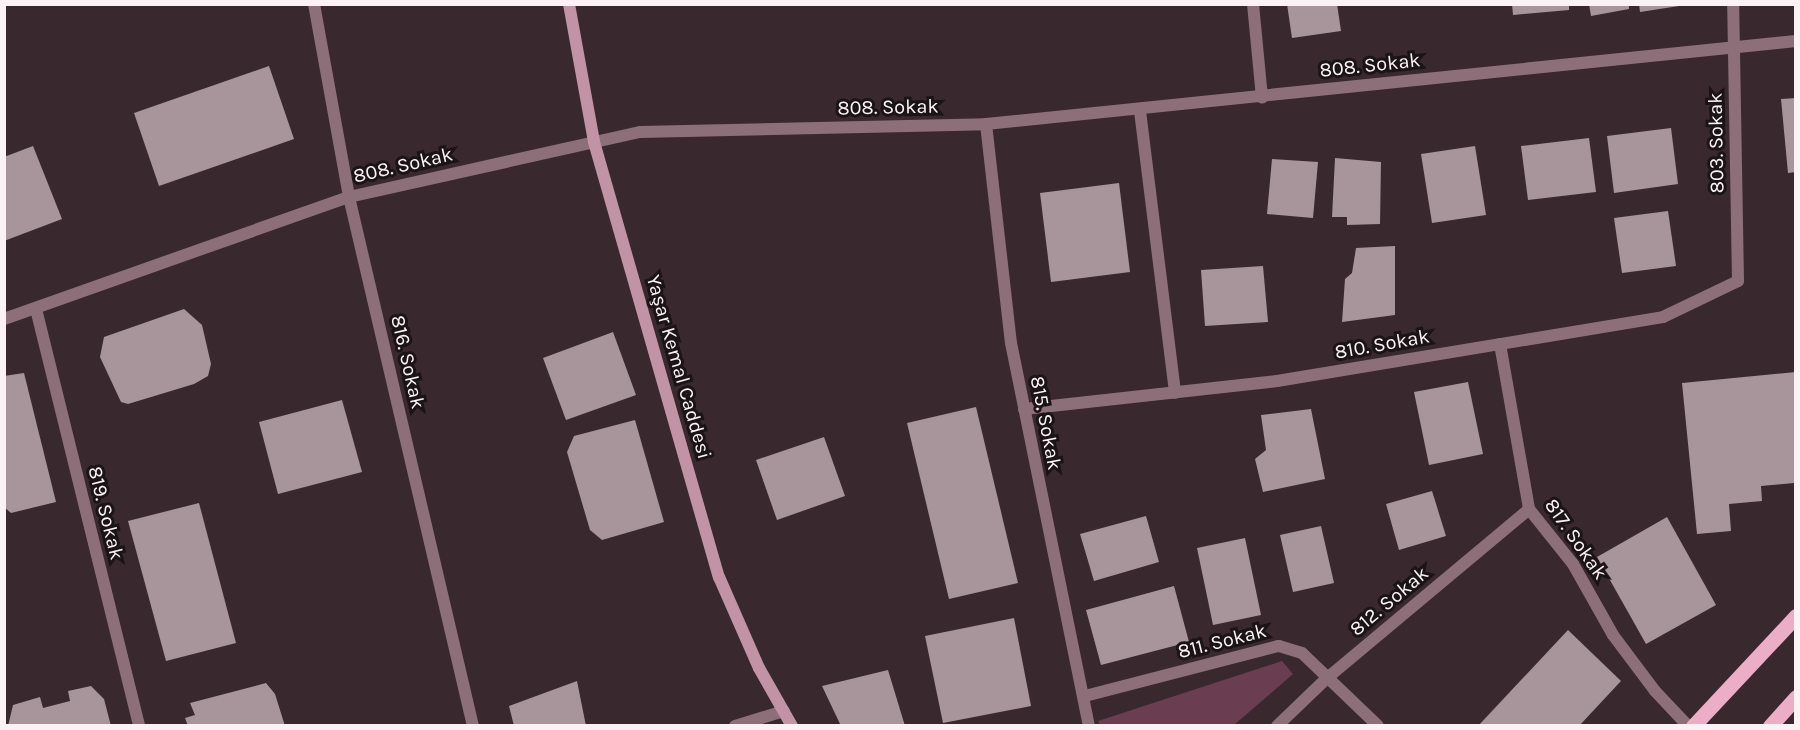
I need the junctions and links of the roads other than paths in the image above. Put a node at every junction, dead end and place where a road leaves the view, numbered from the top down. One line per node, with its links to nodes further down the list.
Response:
1 (314, 4): 11 (street, 816. Sokak)
2 (569, 4): 10 (street, Yaşar Kemal Caddesi)
3 (1252, 4): 7 (street)
4 (1733, 4): 6 (street, 803. Sokak)
5 (1796, 41): 6 (street, 808. Sokak)
6 (1734, 47): 7 (street, 808. Sokak); 12 (street, 803. Sokak)
7 (1262, 98): 8 (street, 808. Sokak)
8 (1140, 111): 9 (street, 808. Sokak); 16 (street)
9 (986, 124): 10 (street, 808. Sokak); 17 (street, 815. Sokak)
10 (594, 142): 11 (street, 808. Sokak); 23 (street, Yaşar Kemal Caddesi)
11 (349, 197): 13 (street, 808. Sokak); 26 (street, 816. Sokak)
12 (1738, 281): 15 (street, 810. Sokak)
13 (36, 309): 14 (street, 808. Sokak); 25 (street, 819. Sokak)
14 (4, 319)
15 (1500, 344): 16 (street, 810. Sokak); 18 (street, 817. Sokak)
16 (1175, 393): 17 (street, 810. Sokak)
17 (1024, 409): 21 (street, 815. Sokak)
18 (1528, 509): 20 (street, 812. Sokak); 32 (street, 817. Sokak)
19 (1796, 616): 33 (main road)
20 (1326, 679): 21 (street, 811. Sokak); 30 (street, 812. Sokak); 31 (street, 811. Sokak)
21 (1085, 696): 29 (street, 815. Sokak)
22 (1796, 697): 24 (main road)
23 (784, 711): 27 (street); 28 (street, Yaşar Kemal Caddesi)
24 (1783, 719): 34 (main road)
25 (139, 726)
26 (473, 726)
27 (735, 726)
28 (792, 726)
29 (1089, 726)
30 (1277, 726)
31 (1378, 726)
32 (1688, 726)
33 (1693, 726)
34 (1770, 726)

